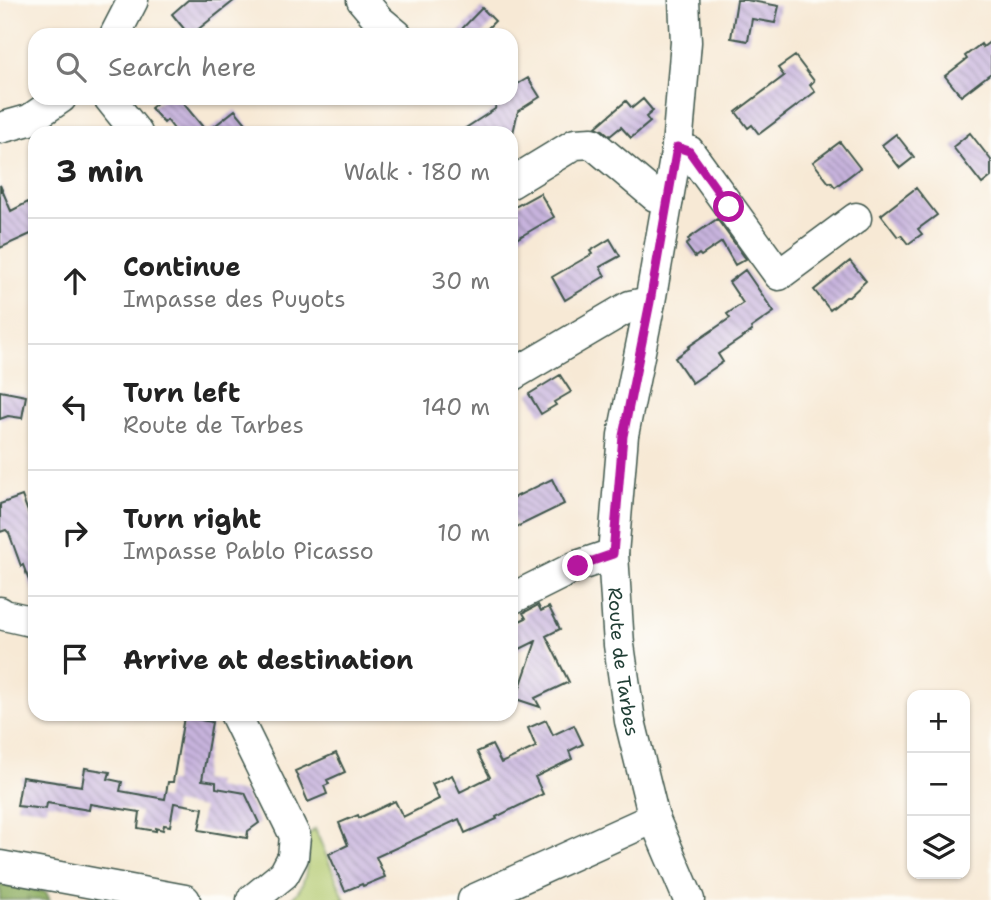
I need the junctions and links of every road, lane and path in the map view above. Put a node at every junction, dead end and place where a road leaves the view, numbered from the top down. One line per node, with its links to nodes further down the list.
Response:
1 (133, 0): 4 (street)
2 (362, 0): 5 (street)
3 (684, 0): 10 (street, Route de Tarbes)
4 (119, 28)
5 (389, 28)
6 (51, 105): 9 (street)
7 (115, 105): 8 (street)
8 (131, 126)
9 (0, 128)
10 (677, 147): 12 (street, Route de Tarbes); 13 (street)
11 (518, 179): 12 (street)
12 (668, 199): 14 (street, Route de Tarbes)
13 (856, 218)
14 (650, 302): 15 (street); 16 (street, Route de Tarbes)
15 (518, 372)
16 (613, 554): 17 (street); 21 (street, Route de Tarbes)
17 (518, 596)
18 (0, 612): 19 (street)
19 (28, 620)
20 (239, 721): 24 (street)
21 (654, 818): 25 (street); 26 (street, Route de Tarbes)
22 (0, 866): 23 (street)
23 (170, 898)
24 (252, 900)
25 (473, 900)
26 (689, 900)

